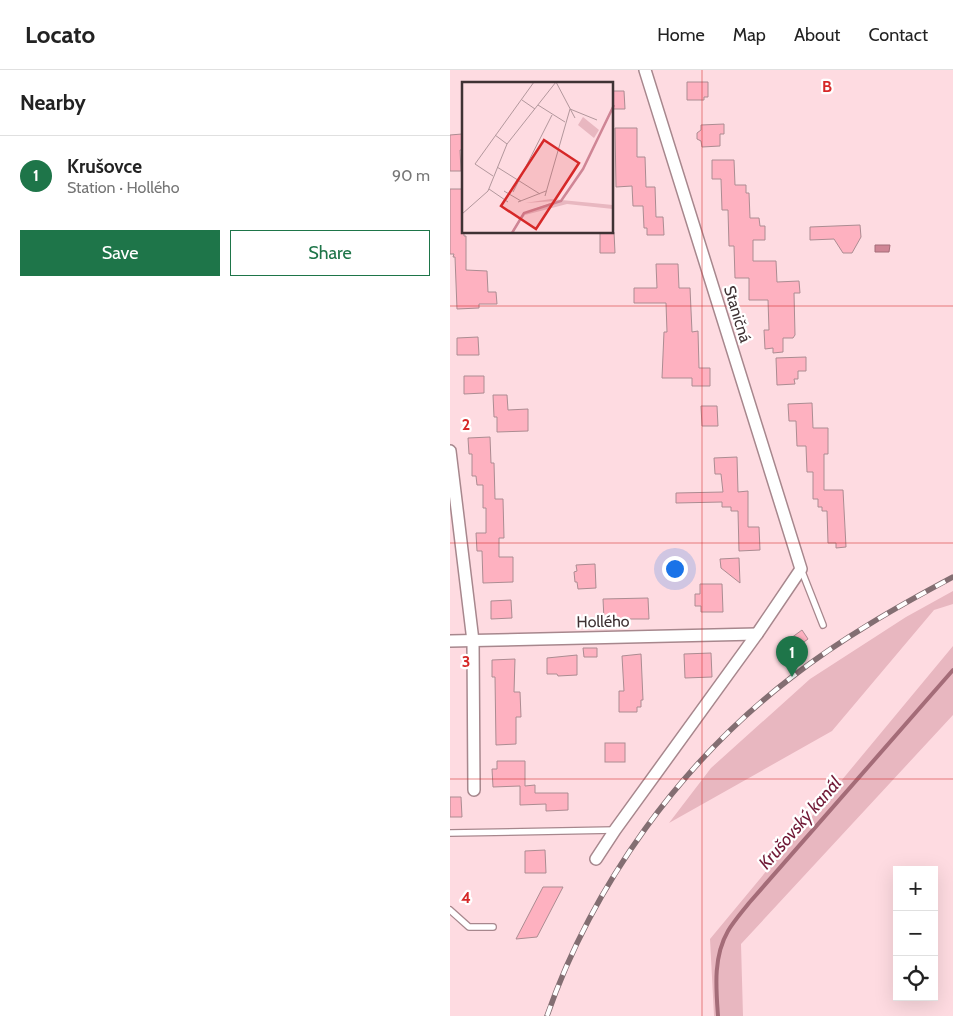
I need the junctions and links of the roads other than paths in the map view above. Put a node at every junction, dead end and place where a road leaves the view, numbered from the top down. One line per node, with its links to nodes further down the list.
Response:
1 (645, 70): 3 (street, Staničná)
2 (450, 451): 7 (street)
3 (801, 568): 4 (lane); 5 (street)
4 (823, 625)
5 (757, 634): 7 (street, Hollého); 9 (street)
6 (450, 641): 7 (street, Hollého)
7 (473, 641): 8 (street)
8 (474, 790)
9 (615, 830): 10 (lane); 11 (street)
10 (450, 833)
11 (596, 859)
12 (450, 910): 13 (lane)
13 (493, 927)

